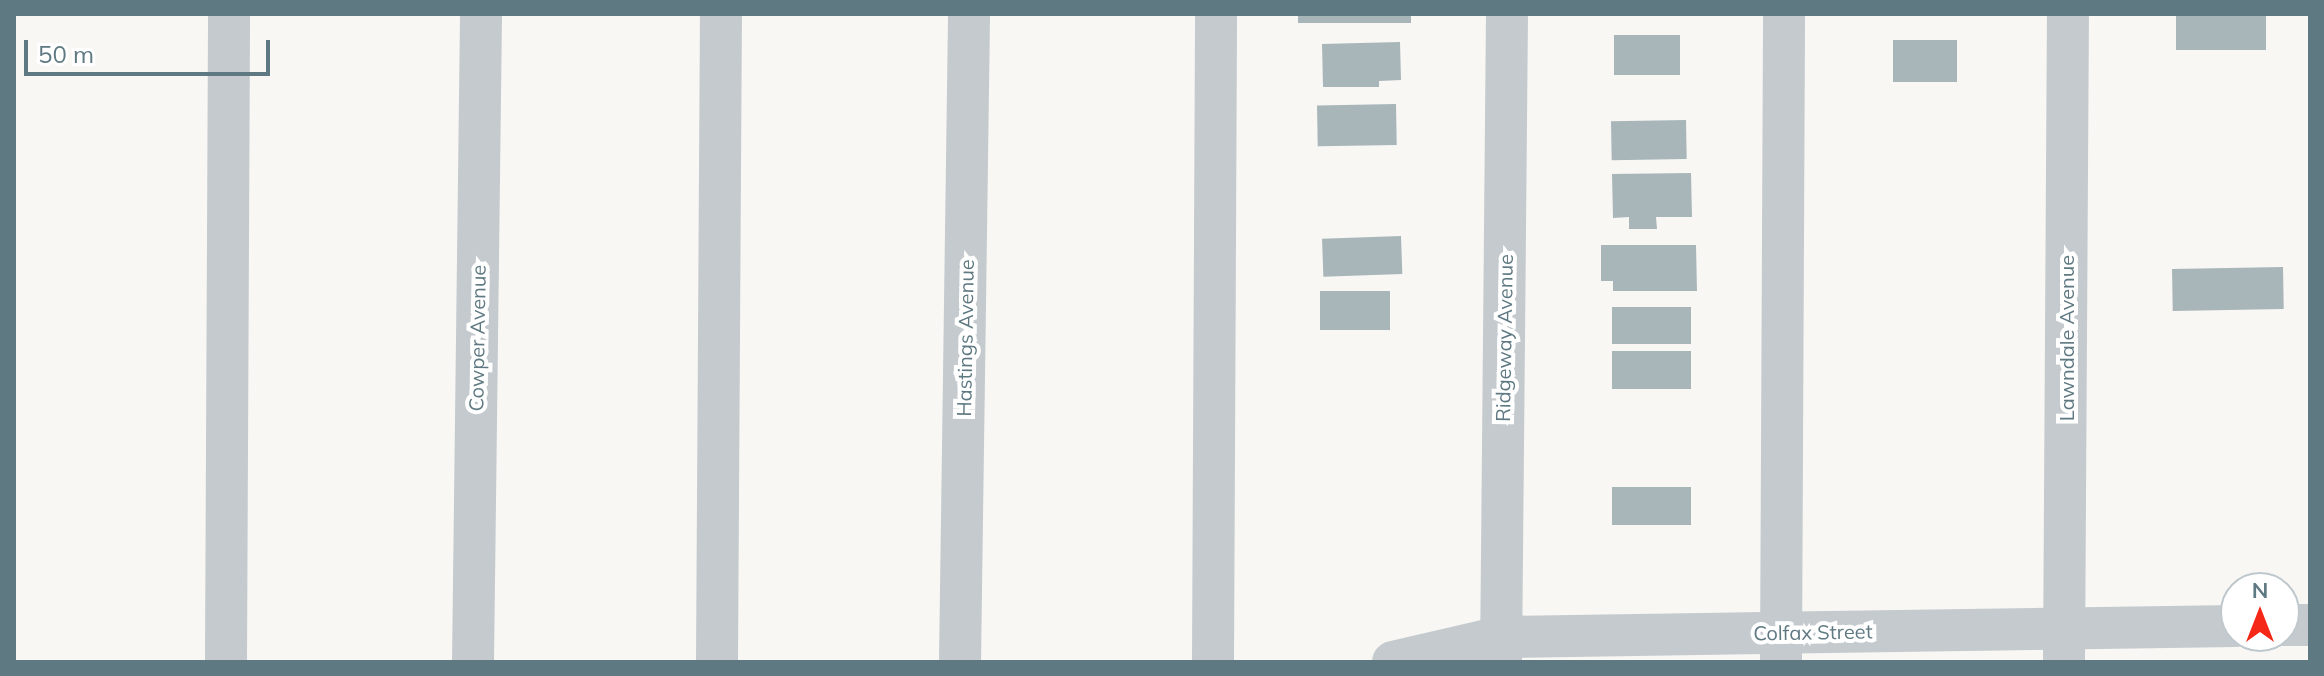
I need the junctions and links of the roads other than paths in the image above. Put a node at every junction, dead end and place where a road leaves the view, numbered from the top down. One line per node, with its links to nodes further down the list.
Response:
1 (229, 14): 13 (street)
2 (481, 14): 14 (street, Cowper Avenue)
3 (721, 14): 15 (street)
4 (969, 14): 16 (street, Hastings Avenue)
5 (1216, 14): 17 (street)
6 (1507, 14): 12 (street, Ridgeway Avenue)
7 (1784, 14): 11 (street)
8 (2068, 14): 10 (street, Lawndale Avenue)
9 (2220, 628): 10 (street, Colfax Street)
10 (2064, 645): 11 (street, Colfax Street)
11 (1781, 647): 12 (street, Colfax Street)
12 (1501, 650): 18 (street, Colfax Street)
13 (226, 662)
14 (473, 662)
15 (717, 662)
16 (960, 662)
17 (1213, 662)
18 (1393, 662)

